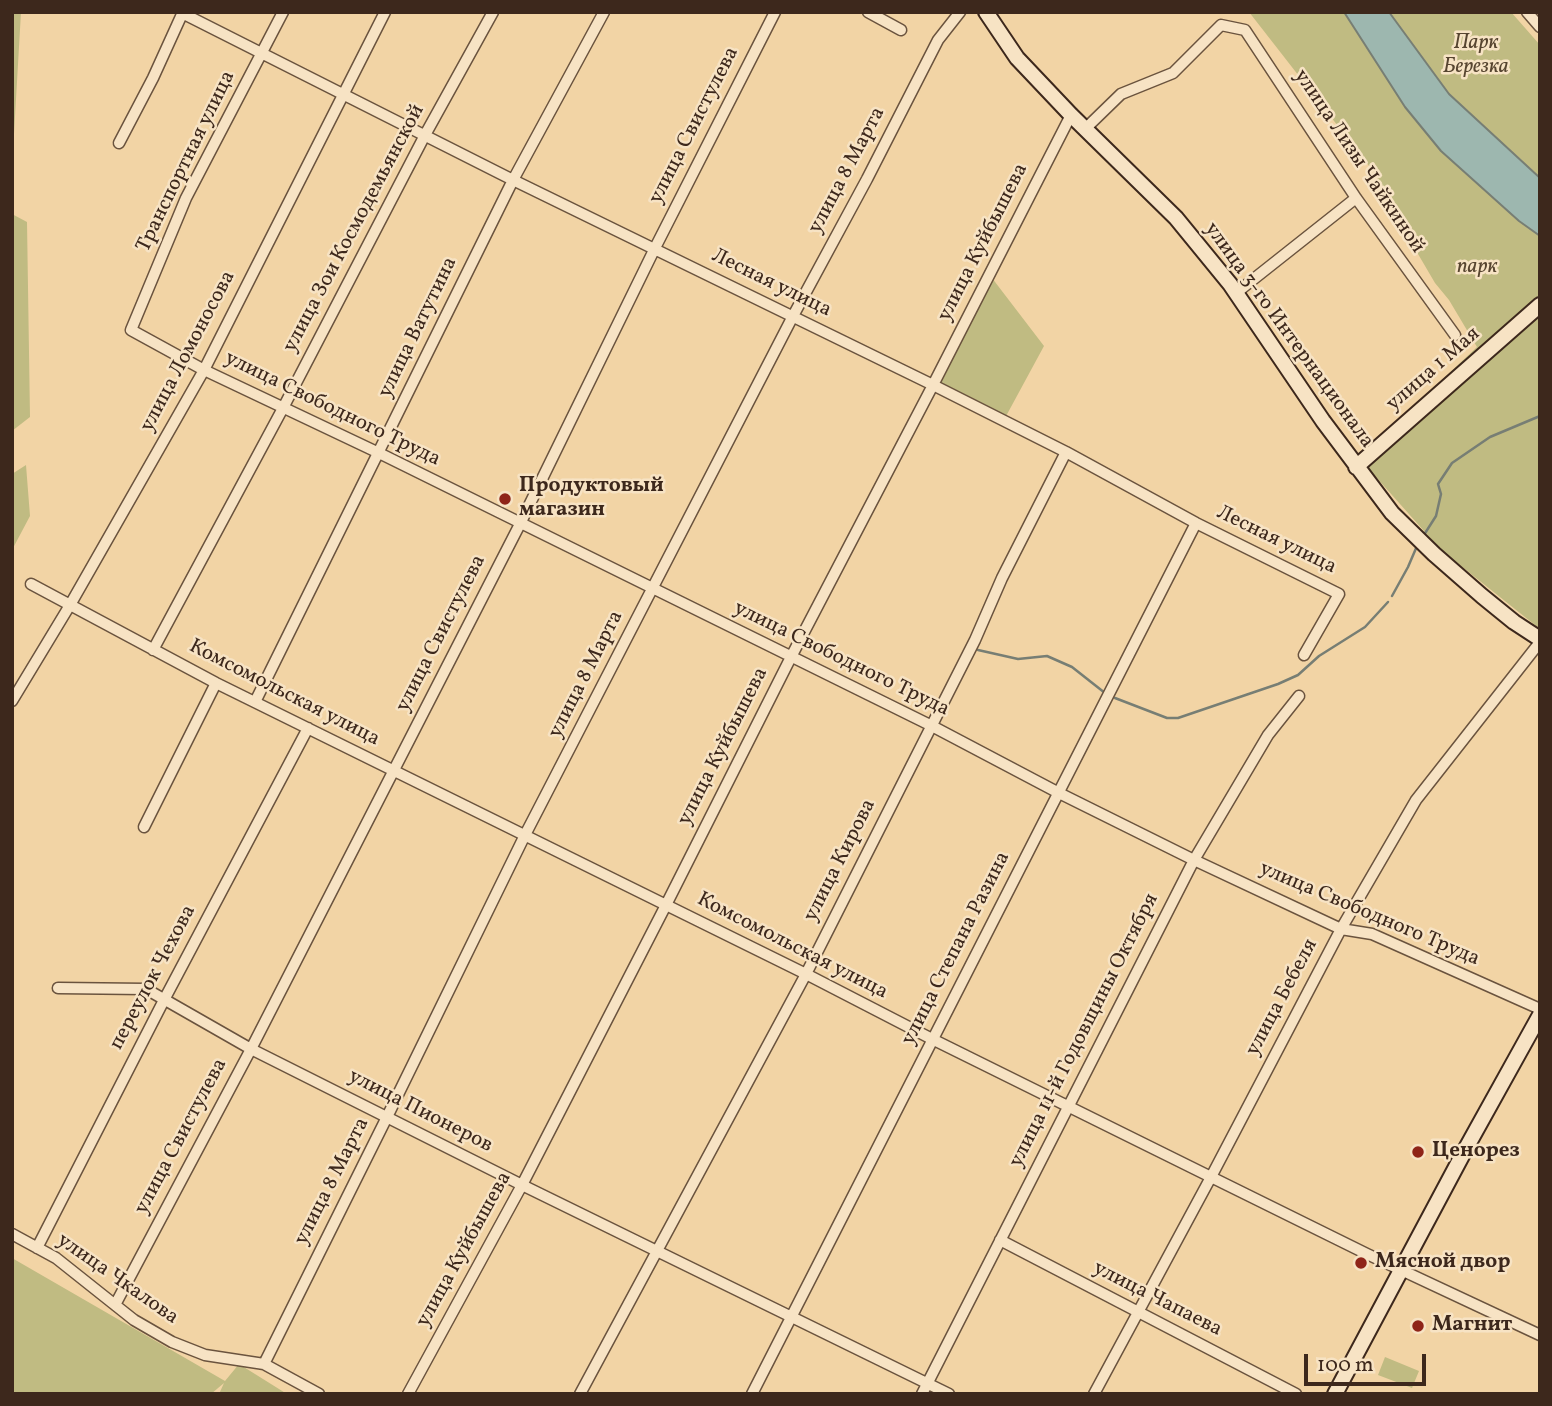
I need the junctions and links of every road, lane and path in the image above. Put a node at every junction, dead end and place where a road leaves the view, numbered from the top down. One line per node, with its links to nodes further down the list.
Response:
1 (283, 12): 13 (street, Транспортная улица)
2 (385, 12): 14 (street, улица Ломоносова)
3 (493, 12): 17 (street, улица Зои Космодемьянской)
4 (604, 12): 19 (street, улица Ватутина)
5 (775, 12): 21 (street, улица Свистулева)
6 (869, 12): 12 (street)
7 (960, 12): 24 (street, улица 8 Марта)
8 (986, 12): 15 (main road, улица 3-го Интернационала)
9 (1527, 12): 11 (street)
10 (182, 13): 13 (street, Лесная улица); 18 (street)
11 (1540, 27)
12 (901, 30)
13 (261, 54): 14 (street, Лесная улица); 25 (street, Транспортная улица)
14 (343, 95): 17 (street, Лесная улица); 27 (street, улица Ломоносова)
15 (1071, 115): 16 (main road, улица 3-го Интернационала); 28 (street, улица Куйбышева)
16 (1085, 129): 20 (street, улица Лизы Чайкиной); 22 (main road, улица 3-го Интернационала)
17 (425, 135): 19 (street, Лесная улица); 29 (street, улица Зои Космодемьянской)
18 (118, 144)
19 (513, 180): 21 (street, Лесная улица); 31 (street, улица Ватутина)
20 (1356, 198): 22 (street); 26 (street, улица Лизы Чайкиной)
21 (655, 248): 24 (street, Лесная улица); 34 (street, улица Свистулева)
22 (1236, 293): 32 (main road, улица 3-го Интернационала)
23 (1540, 304): 32 (main road, улица 1 Мая)
24 (793, 316): 28 (street, Лесная улица); 36 (street, улица 8 Марта)
25 (131, 330): 27 (street, улица Свободного Труда)
26 (1455, 335)
27 (204, 370): 29 (street, улица Свободного Труда); 37 (street, улица Ломоносова)
28 (933, 385): 30 (street, Лесная улица); 41 (street, улица Куйбышева)
29 (283, 408): 31 (street, улица Свободного Труда); 39 (street, улица Зои Космодемьянской)
30 (1066, 452): 33 (street, Лесная улица); 46 (street, улица Кирова)
31 (379, 453): 34 (street, улица Свободного Труда); 45 (street, улица Ватутина)
32 (1356, 467): 38 (main road, улица 3-го Интернационала)
33 (1196, 523): 40 (street, Лесная улица); 49 (street, улица Степана Разина)
34 (520, 524): 36 (street, улица Свободного Труда); 48 (street, улица Свистулева)
35 (32, 584): 37 (street, Комсомольская улица)
36 (653, 589): 41 (street, улица Свободного Труда); 51 (street, улица 8 Марта)
37 (69, 605): 39 (street, Комсомольская улица); 44 (street, улица Ломоносова)
38 (1540, 641): 54 (street, улица Бебеля)
39 (153, 650): 42 (street, Комсомольская улица)
40 (1304, 655)
41 (791, 657): 46 (street, улица Свободного Труда); 53 (street, улица Куйбышева)
42 (216, 683): 45 (street, Комсомольская улица); 50 (street)
43 (1299, 696): 52 (street, улица 11-й Годовщины Октября)
44 (12, 701)
45 (256, 702): 47 (street, Комсомольская улица)
46 (930, 725): 49 (street, улица Свободного Труда); 55 (street, улица Кирова)
47 (308, 728): 48 (street, Комсомольская улица); 57 (street, переулок Чехова)
48 (394, 771): 51 (street, Комсомольская улица); 61 (street, улица Свистулева)
49 (1059, 793): 52 (street, улица Свободного Труда); 60 (street, улица Степана Разина)
50 (144, 827)
51 (525, 835): 53 (street, Комсомольская улица); 63 (street, улица 8 Марта)
52 (1194, 860): 54 (street, улица Свободного Труда); 62 (street, улица 11-й Годовщины Октября)
53 (666, 905): 55 (street, Комсомольская улица); 65 (street, улица Куйбышева)
54 (1341, 929): 58 (street, улица Свободного Труда); 64 (street, улица Бебеля)
55 (806, 974): 60 (street, Комсомольская улица); 69 (street, улица Кирова)
56 (58, 988): 57 (street, улица Пионеров)
57 (164, 1000): 61 (street, улица Пионеров); 68 (street, переулок Чехова)
58 (1540, 1009)
59 (1540, 1015): 70 (main road)
60 (932, 1039): 62 (street, Комсомольская улица); 73 (street, улица Степана Разина)
61 (251, 1049): 63 (street, улица Пионеров); 71 (street, улица Свистулева)
62 (1068, 1106): 64 (street, Комсомольская улица); 67 (street, улица 11-й Годовщины Октября)
63 (387, 1117): 65 (street, улица Пионеров); 75 (street, улица 8 Марта)
64 (1211, 1177): 70 (street, Комсомольская улица); 72 (street, улица Бебеля)
65 (523, 1185): 69 (street, улица Пионеров); 78 (street, улица Куйбышева)
66 (12, 1234): 68 (street, улица Чкалова)
67 (1000, 1240): 72 (street, улица Чапаева); 76 (street, улица 11-й Годовщины Октября)
68 (37, 1248): 71 (street, улица Чкалова)
69 (657, 1251): 73 (street, улица Пионеров); 79 (street, улица Кирова)
70 (1402, 1270): 74 (street, Комсомольская улица); 85 (main road)
71 (116, 1305): 75 (street, улица Чкалова)
72 (1138, 1312): 83 (street, улица Бебеля); 84 (street, улица Чапаева)
73 (790, 1317): 76 (street, улица Пионеров); 80 (street, улица Степана Разина)
74 (1540, 1335)
75 (264, 1364): 77 (street, улица Чкалова)
76 (927, 1383): 81 (street, улица 11-й Годовщины Октября); 82 (street, улица Пионеров)
77 (319, 1394)
78 (408, 1394)
79 (580, 1394)
80 (752, 1394)
81 (922, 1394)
82 (949, 1394)
83 (1094, 1394)
84 (1296, 1394)
85 (1335, 1394)

